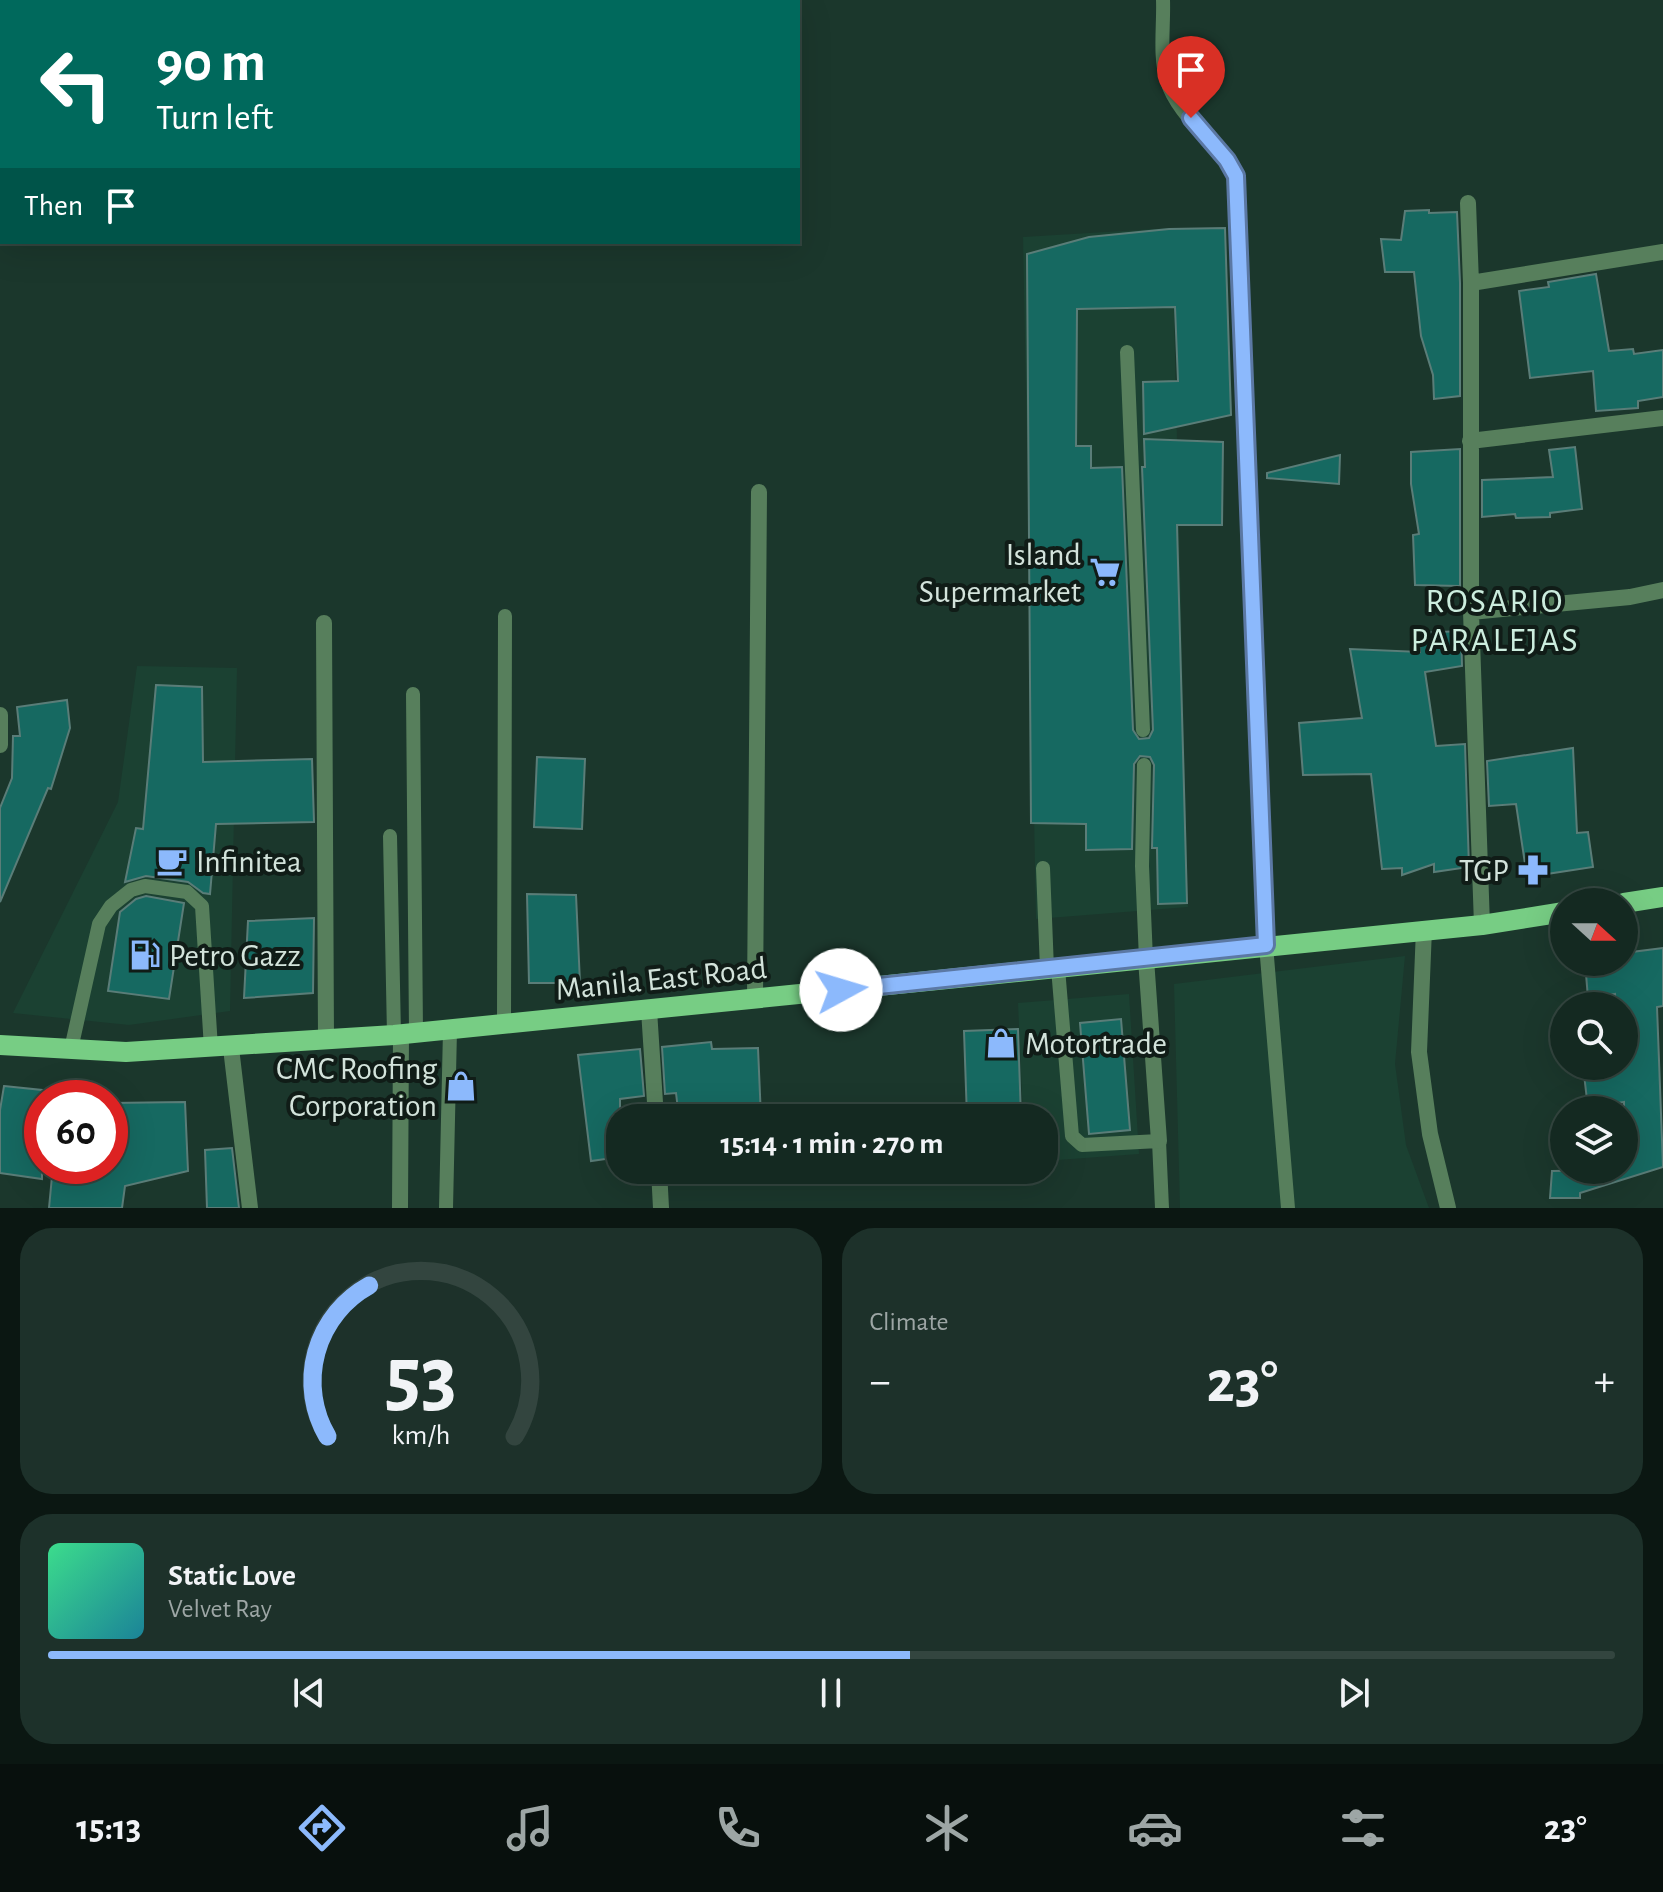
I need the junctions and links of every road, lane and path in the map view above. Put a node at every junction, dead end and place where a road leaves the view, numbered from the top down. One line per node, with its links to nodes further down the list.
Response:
1 (1163, 0): 25 (lane)
2 (1468, 203): 4 (street)
3 (1663, 252): 4 (street)
4 (1471, 283): 7 (street)
5 (1127, 352): 15 (lane)
6 (1663, 418): 7 (street)
7 (1470, 441): 10 (street)
8 (759, 492): 28 (street)
9 (1663, 590): 10 (street)
10 (1471, 612): 23 (street)
11 (505, 616): 30 (lane)
12 (324, 623): 33 (street)
13 (413, 694): 32 (lane)
14 (0, 715): 16 (street)
15 (1143, 730)
16 (0, 745)
17 (1144, 765): 26 (lane)
18 (390, 836): 32 (lane)
19 (1043, 868): 27 (lane)
20 (1663, 897): 21 (main road)
21 (1638, 901)
22 (1550, 914): 23 (main road, Manila East Road)
23 (1482, 925): 24 (main road, Manila East Road)
24 (1424, 929): 25 (main road, Manila East Road); 46 (street)
25 (1266, 945): 26 (main road, Manila East Road); 45 (lane)
26 (1146, 959): 27 (main road, Manila East Road); 38 (street)
27 (1053, 968): 28 (main road, Manila East Road); 38 (lane)
28 (755, 999): 29 (main road, Manila East Road)
29 (649, 1010): 30 (main road, Manila East Road); 37 (street)
30 (504, 1024): 31 (main road, Manila East Road)
31 (450, 1030): 32 (main road, Manila East Road); 42 (lane)
32 (404, 1034): 33 (main road, Manila East Road); 41 (street)
33 (326, 1040): 35 (main road, Manila East Road)
34 (0, 1045): 36 (main road, Manila East Road)
35 (221, 1048): 36 (main road, Manila East Road); 36 (lane); 40 (street)
36 (71, 1049)
37 (655, 1104)
38 (1159, 1141): 44 (lane)
39 (660, 1184): 43 (street)
40 (250, 1208)
41 (400, 1208)
42 (446, 1208)
43 (661, 1208)
44 (1162, 1208)
45 (1288, 1208)
46 (1448, 1208)

